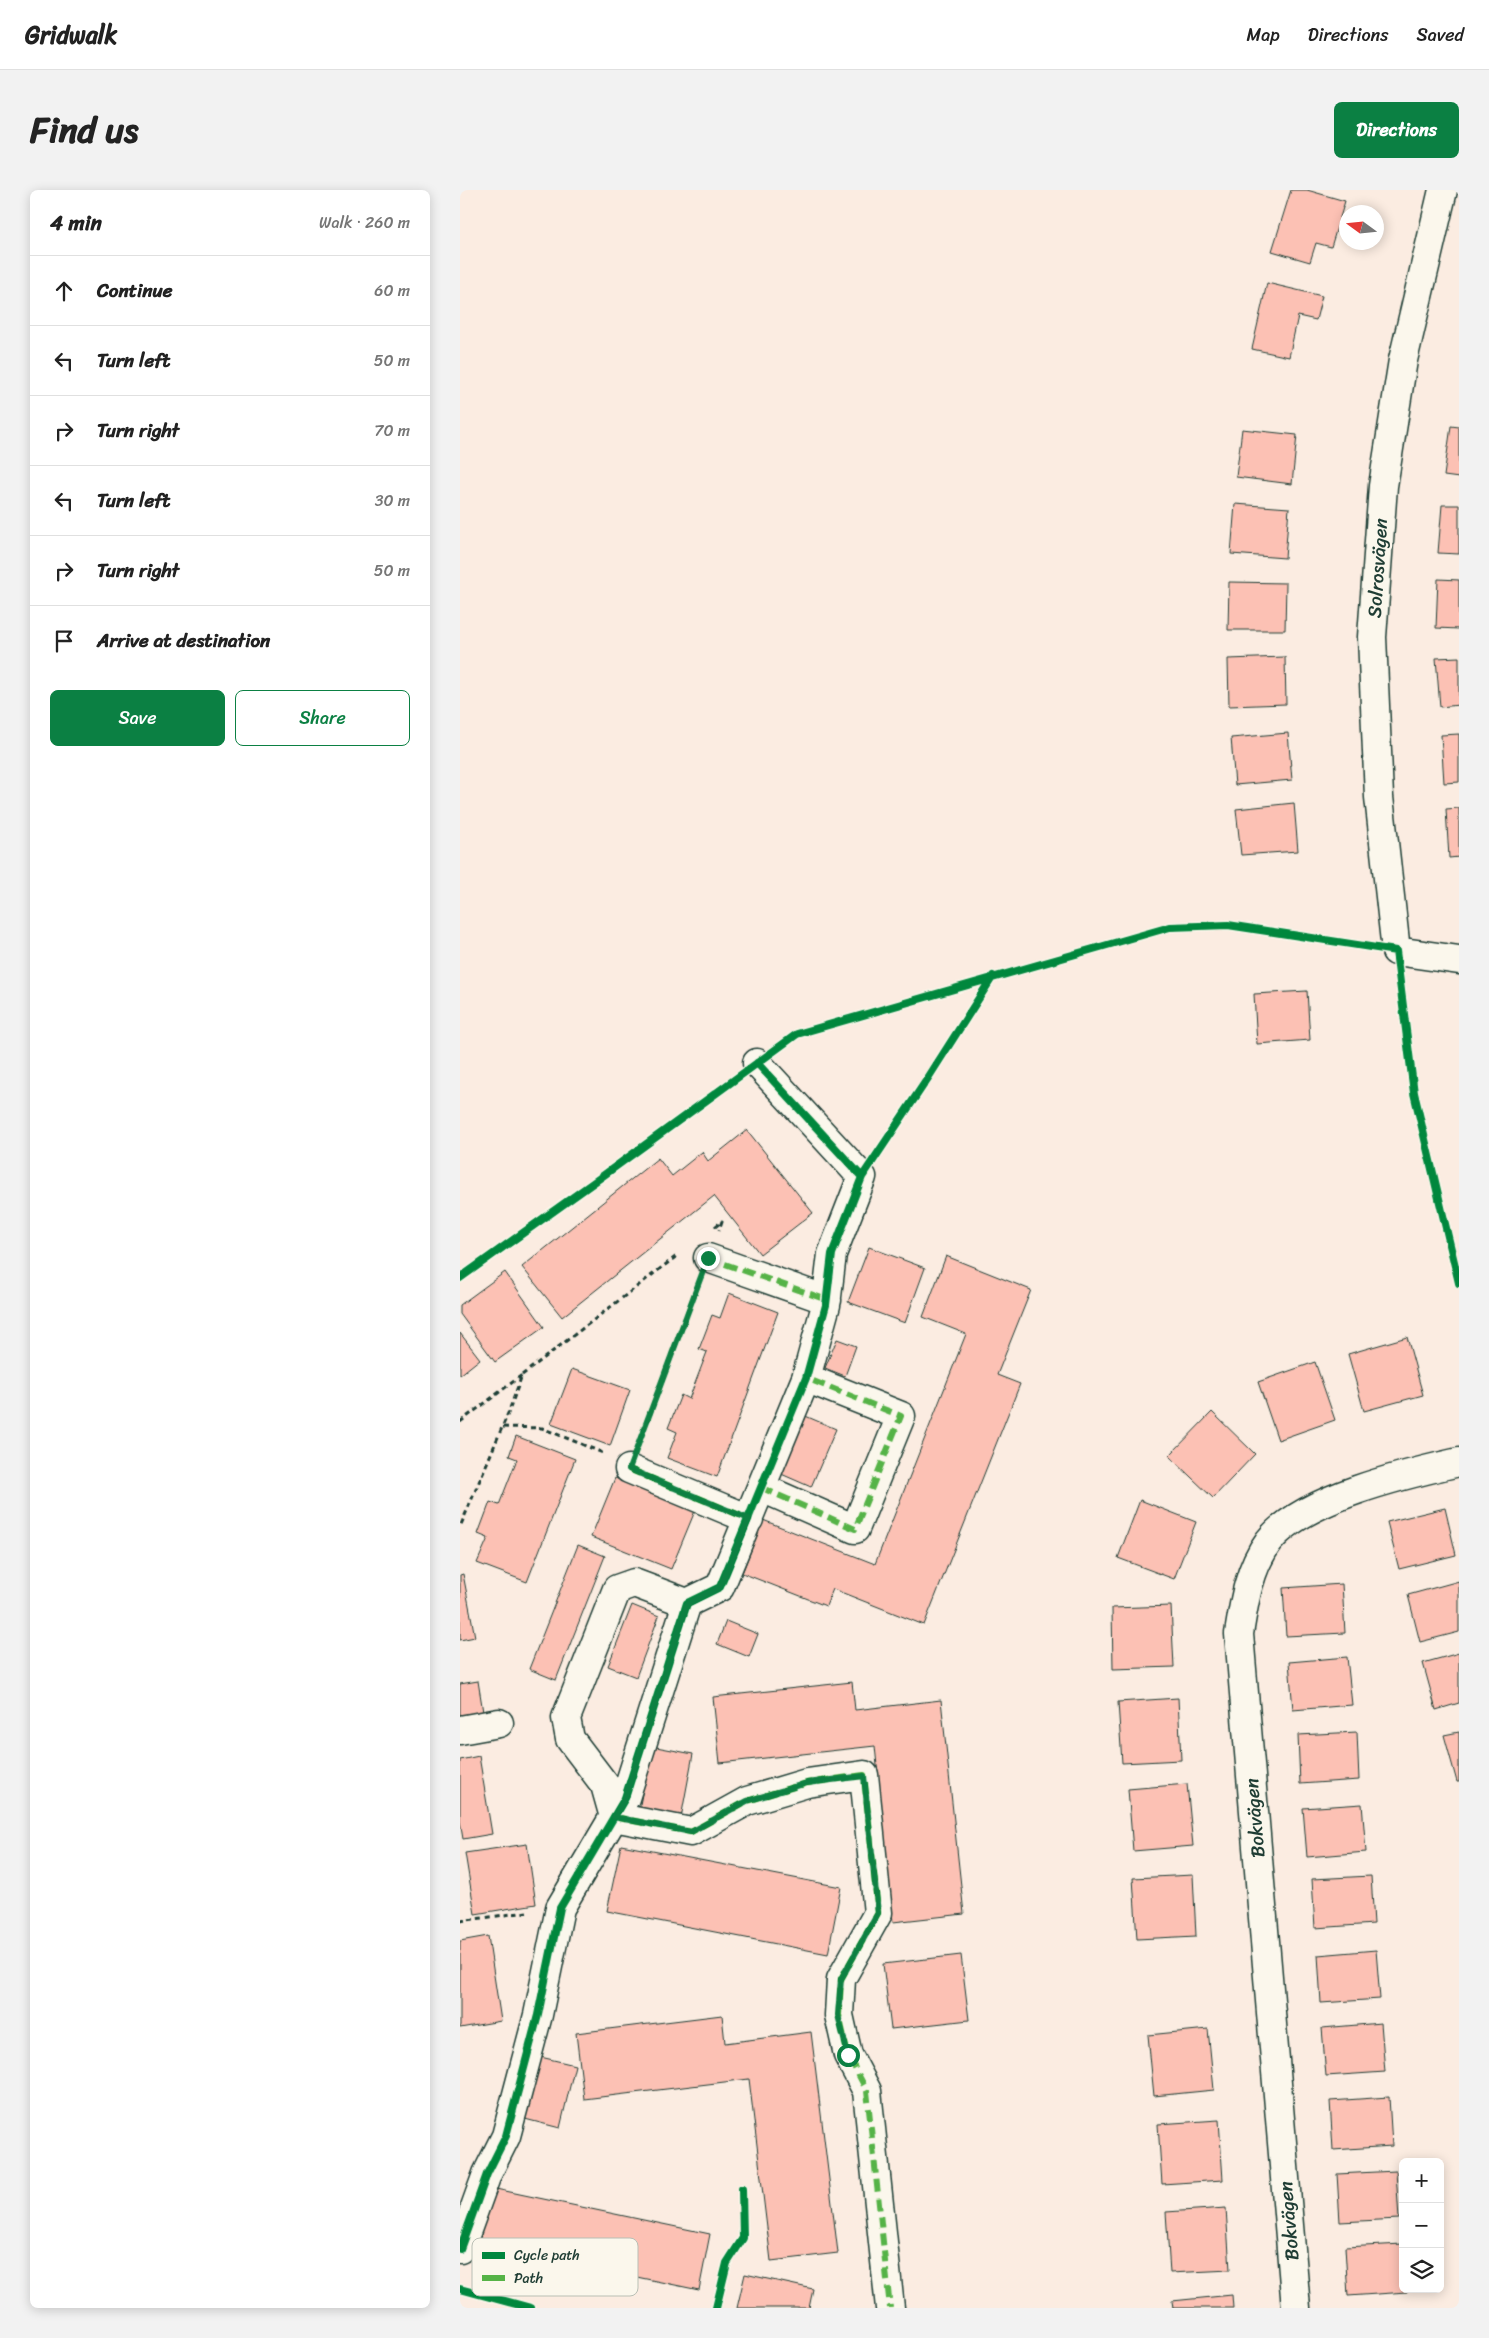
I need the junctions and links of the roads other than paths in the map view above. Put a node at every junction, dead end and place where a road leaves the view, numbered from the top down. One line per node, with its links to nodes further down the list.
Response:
1 (1443, 190): 2 (street, Solrosvägen)
2 (1459, 960)
3 (757, 1063): 5 (street)
4 (700, 1247): 5 (street)
5 (827, 1300): 6 (street)
6 (806, 1378): 9 (street); 9 (street)
7 (1459, 1462): 17 (street, Bokvägen)
8 (629, 1469): 10 (street)
9 (762, 1488): 10 (street)
10 (749, 1519): 11 (street)
11 (687, 1604): 14 (street); 14 (street)
12 (498, 1723): 13 (street)
13 (460, 1730)
14 (614, 1817): 15 (street); 16 (street)
15 (460, 2249)
16 (890, 2308)
17 (1296, 2308)

